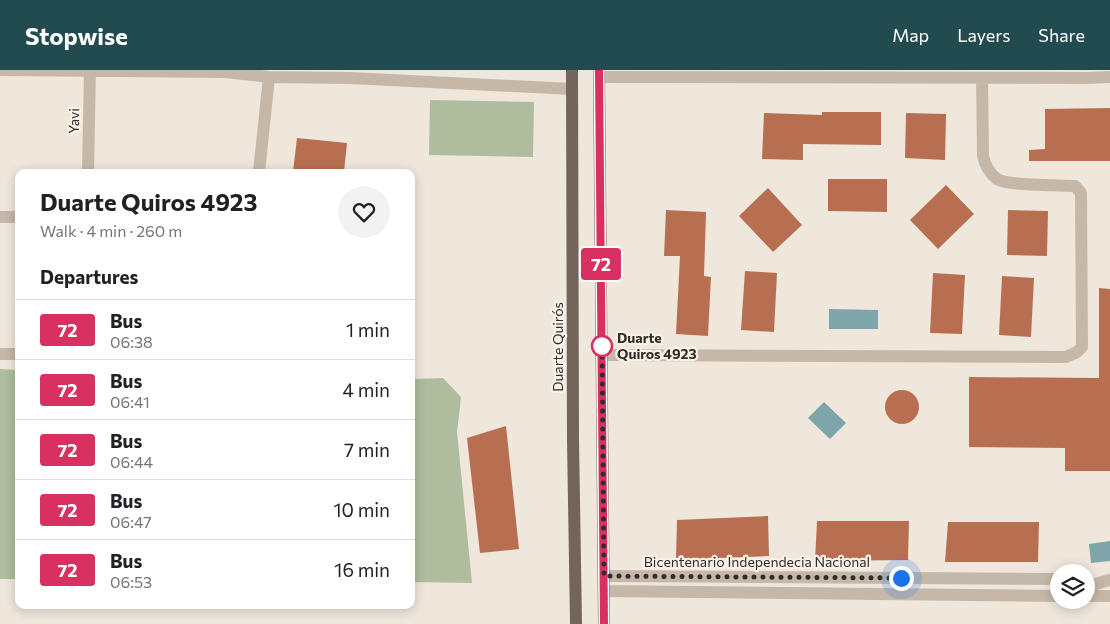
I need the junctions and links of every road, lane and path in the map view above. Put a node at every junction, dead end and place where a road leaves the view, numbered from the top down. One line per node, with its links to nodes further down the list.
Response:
1 (0, 70): 2 (street)
2 (90, 70): 4 (street); 11 (street, Yavi)
3 (572, 70): 10 (main road, Duarte Quirós)
4 (225, 71): 7 (street)
5 (350, 74): 7 (street); 10 (street)
6 (600, 74): 9 (street); 17 (main road)
7 (269, 77): 12 (street)
8 (1110, 77): 9 (street)
9 (982, 78): 17 (street)
10 (572, 89): 27 (main road, Duarte Quirós)
11 (88, 169)
12 (259, 169)
13 (0, 217): 14 (street)
14 (15, 217)
15 (0, 354): 16 (street)
16 (15, 354)
17 (602, 355): 18 (main road)
18 (604, 576): 19 (street, Bicentenario Independecia Nacional); 23 (main road)
19 (1050, 579)
20 (1095, 580): 21 (street)
21 (1110, 580): 22 (street)
22 (1095, 584)
23 (604, 591): 24 (street); 28 (main road)
24 (1050, 596)
25 (1095, 596): 26 (street)
26 (1110, 596)
27 (576, 624)
28 (604, 624)

